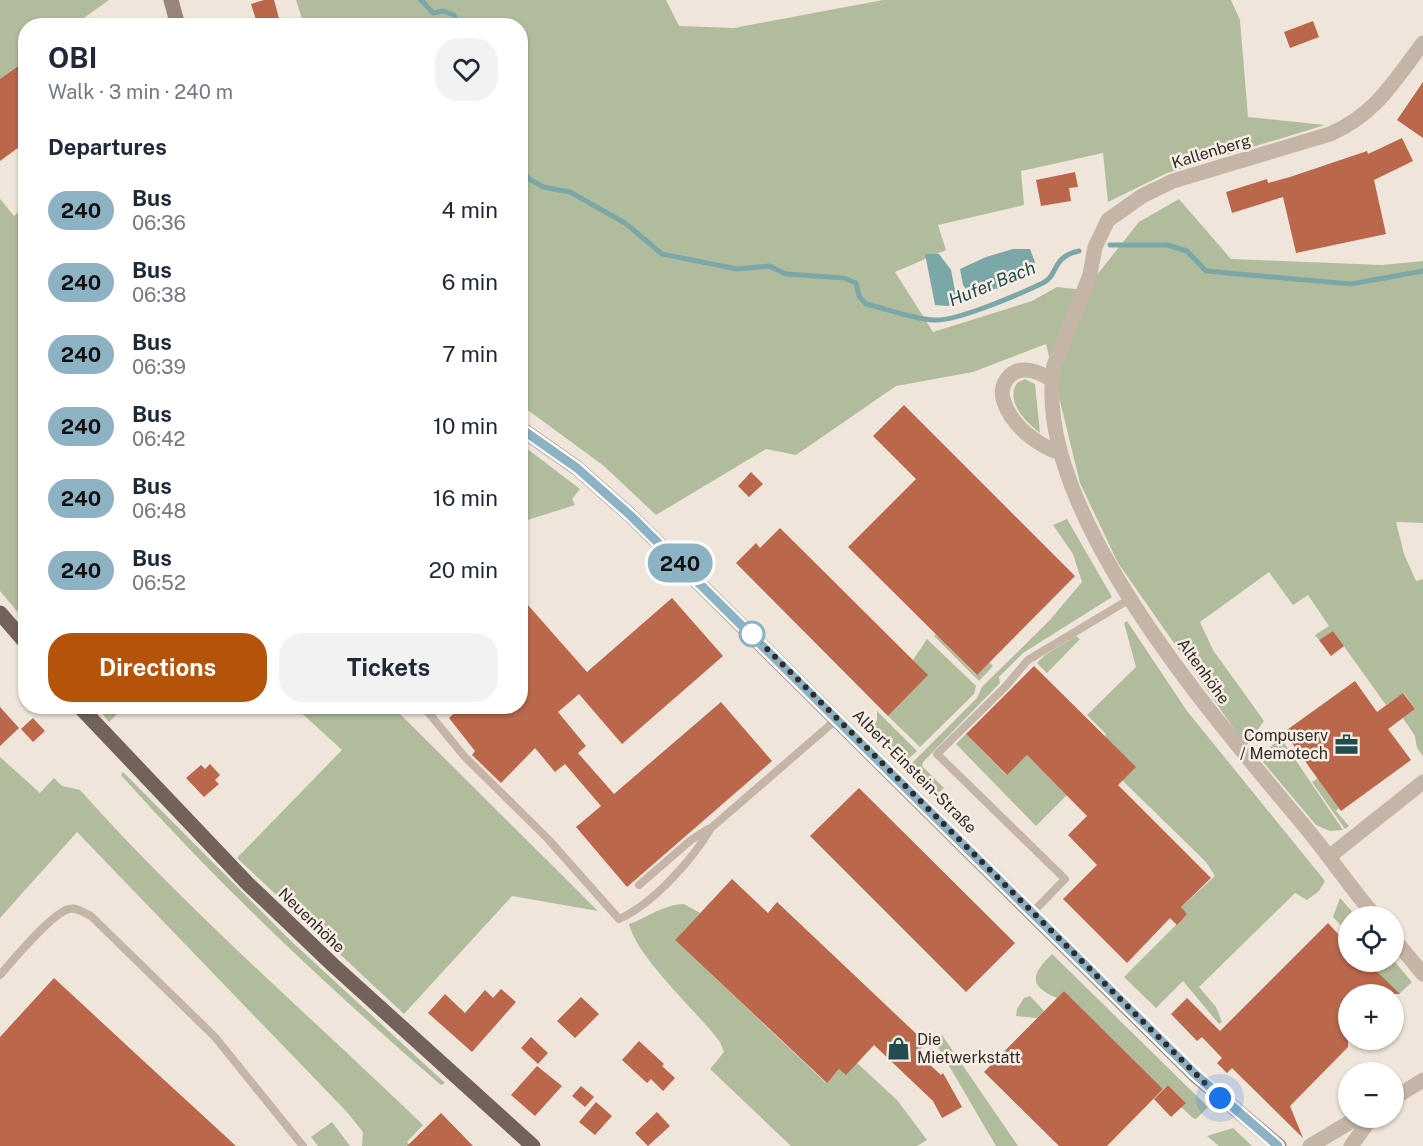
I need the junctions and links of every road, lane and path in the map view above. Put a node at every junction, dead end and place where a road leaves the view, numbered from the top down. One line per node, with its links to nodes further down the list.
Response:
1 (171, 0): 2 (street)
2 (176, 18)
3 (1423, 43): 4 (street, Kallenberg)
4 (1063, 341): 5 (street, Altenhöhe)
5 (1052, 380): 7 (street, Altenhöhe); 7 (street)
6 (528, 434): 13 (street, Albert-Einstein-Straße)
7 (1060, 453): 8 (street, Altenhöhe)
8 (1130, 599): 16 (street, Altenhöhe); 19 (lane)
9 (0, 613): 10 (main road)
10 (18, 634)
11 (87, 714): 28 (main road, Neuenhöhe)
12 (430, 714): 15 (lane)
13 (837, 719): 15 (lane); 19 (street, Albert-Einstein-Straße)
14 (1423, 782): 16 (street)
15 (711, 828): 17 (lane)
16 (1330, 856): 18 (street, Altenhöhe)
17 (639, 885)
18 (1368, 906)
19 (1032, 913): 29 (street, Albert-Einstein-Straße)
20 (1404, 951): 21 (street)
21 (1423, 974)
22 (0, 975): 27 (lane)
23 (1423, 1080): 24 (street)
24 (1404, 1092)
25 (1340, 1128): 30 (street)
26 (1364, 1128): 31 (street)
27 (303, 1146)
28 (533, 1146)
29 (1279, 1146)
30 (1310, 1146)
31 (1351, 1146)

